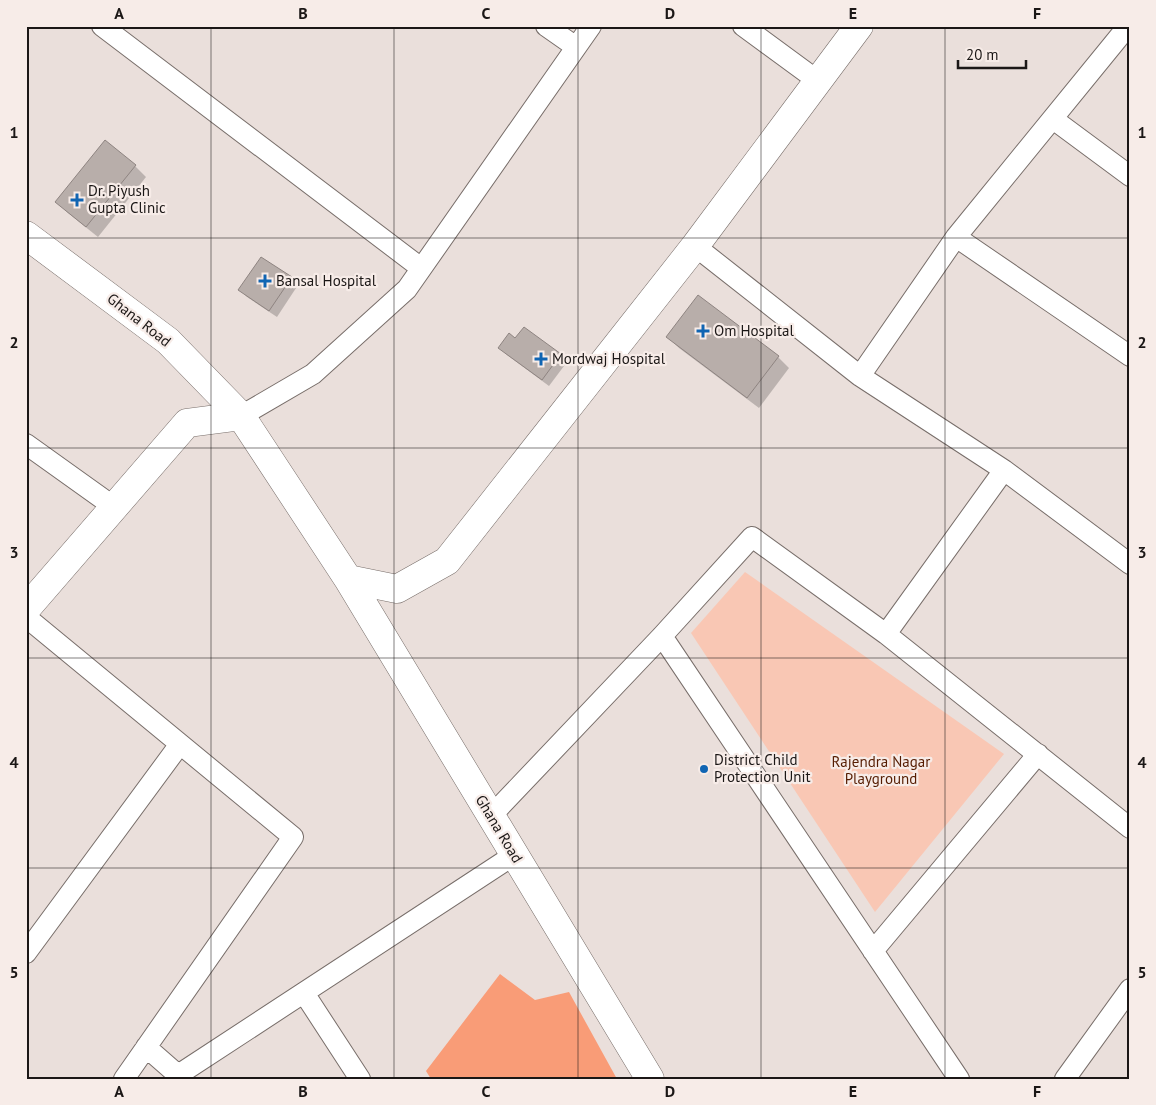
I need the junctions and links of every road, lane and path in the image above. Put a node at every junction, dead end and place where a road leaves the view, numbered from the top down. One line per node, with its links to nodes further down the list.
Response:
1 (102, 26): 14 (street)
2 (546, 26): 7 (street)
3 (591, 26): 7 (street)
4 (743, 26): 8 (street)
5 (859, 26): 8 (street)
6 (1128, 26): 9 (street)
7 (576, 47): 14 (street)
8 (818, 82): 13 (street)
9 (1053, 119): 10 (street); 12 (street)
10 (1130, 176)
11 (26, 235): 17 (street, Ghana Road)
12 (956, 237): 15 (street); 16 (street)
13 (695, 246): 16 (street); 22 (street)
14 (421, 268): 17 (street)
15 (1128, 352)
16 (860, 376): 19 (street)
17 (242, 416): 20 (street); 22 (street, Ghana Road)
18 (26, 444): 20 (street)
19 (1004, 470): 21 (street); 25 (street)
20 (114, 507): 23 (street)
21 (1130, 564)
22 (348, 579): 29 (street, Ghana Road)
23 (26, 609)
24 (26, 616): 27 (street)
25 (886, 634): 26 (street); 28 (street)
26 (662, 636): 29 (street); 32 (street)
27 (180, 744): 33 (street); 36 (street)
28 (1038, 754): 30 (street); 32 (street)
29 (491, 816): 31 (street, Ghana Road)
30 (1130, 828)
31 (514, 855): 35 (street); 40 (street, Ghana Road)
32 (873, 951): 41 (street)
33 (26, 953)
34 (1130, 988): 42 (street)
35 (304, 992): 37 (street); 39 (street)
36 (146, 1047): 37 (street); 38 (street)
37 (197, 1072)
38 (124, 1079)
39 (360, 1079)
40 (650, 1079)
41 (959, 1079)
42 (1065, 1079)

